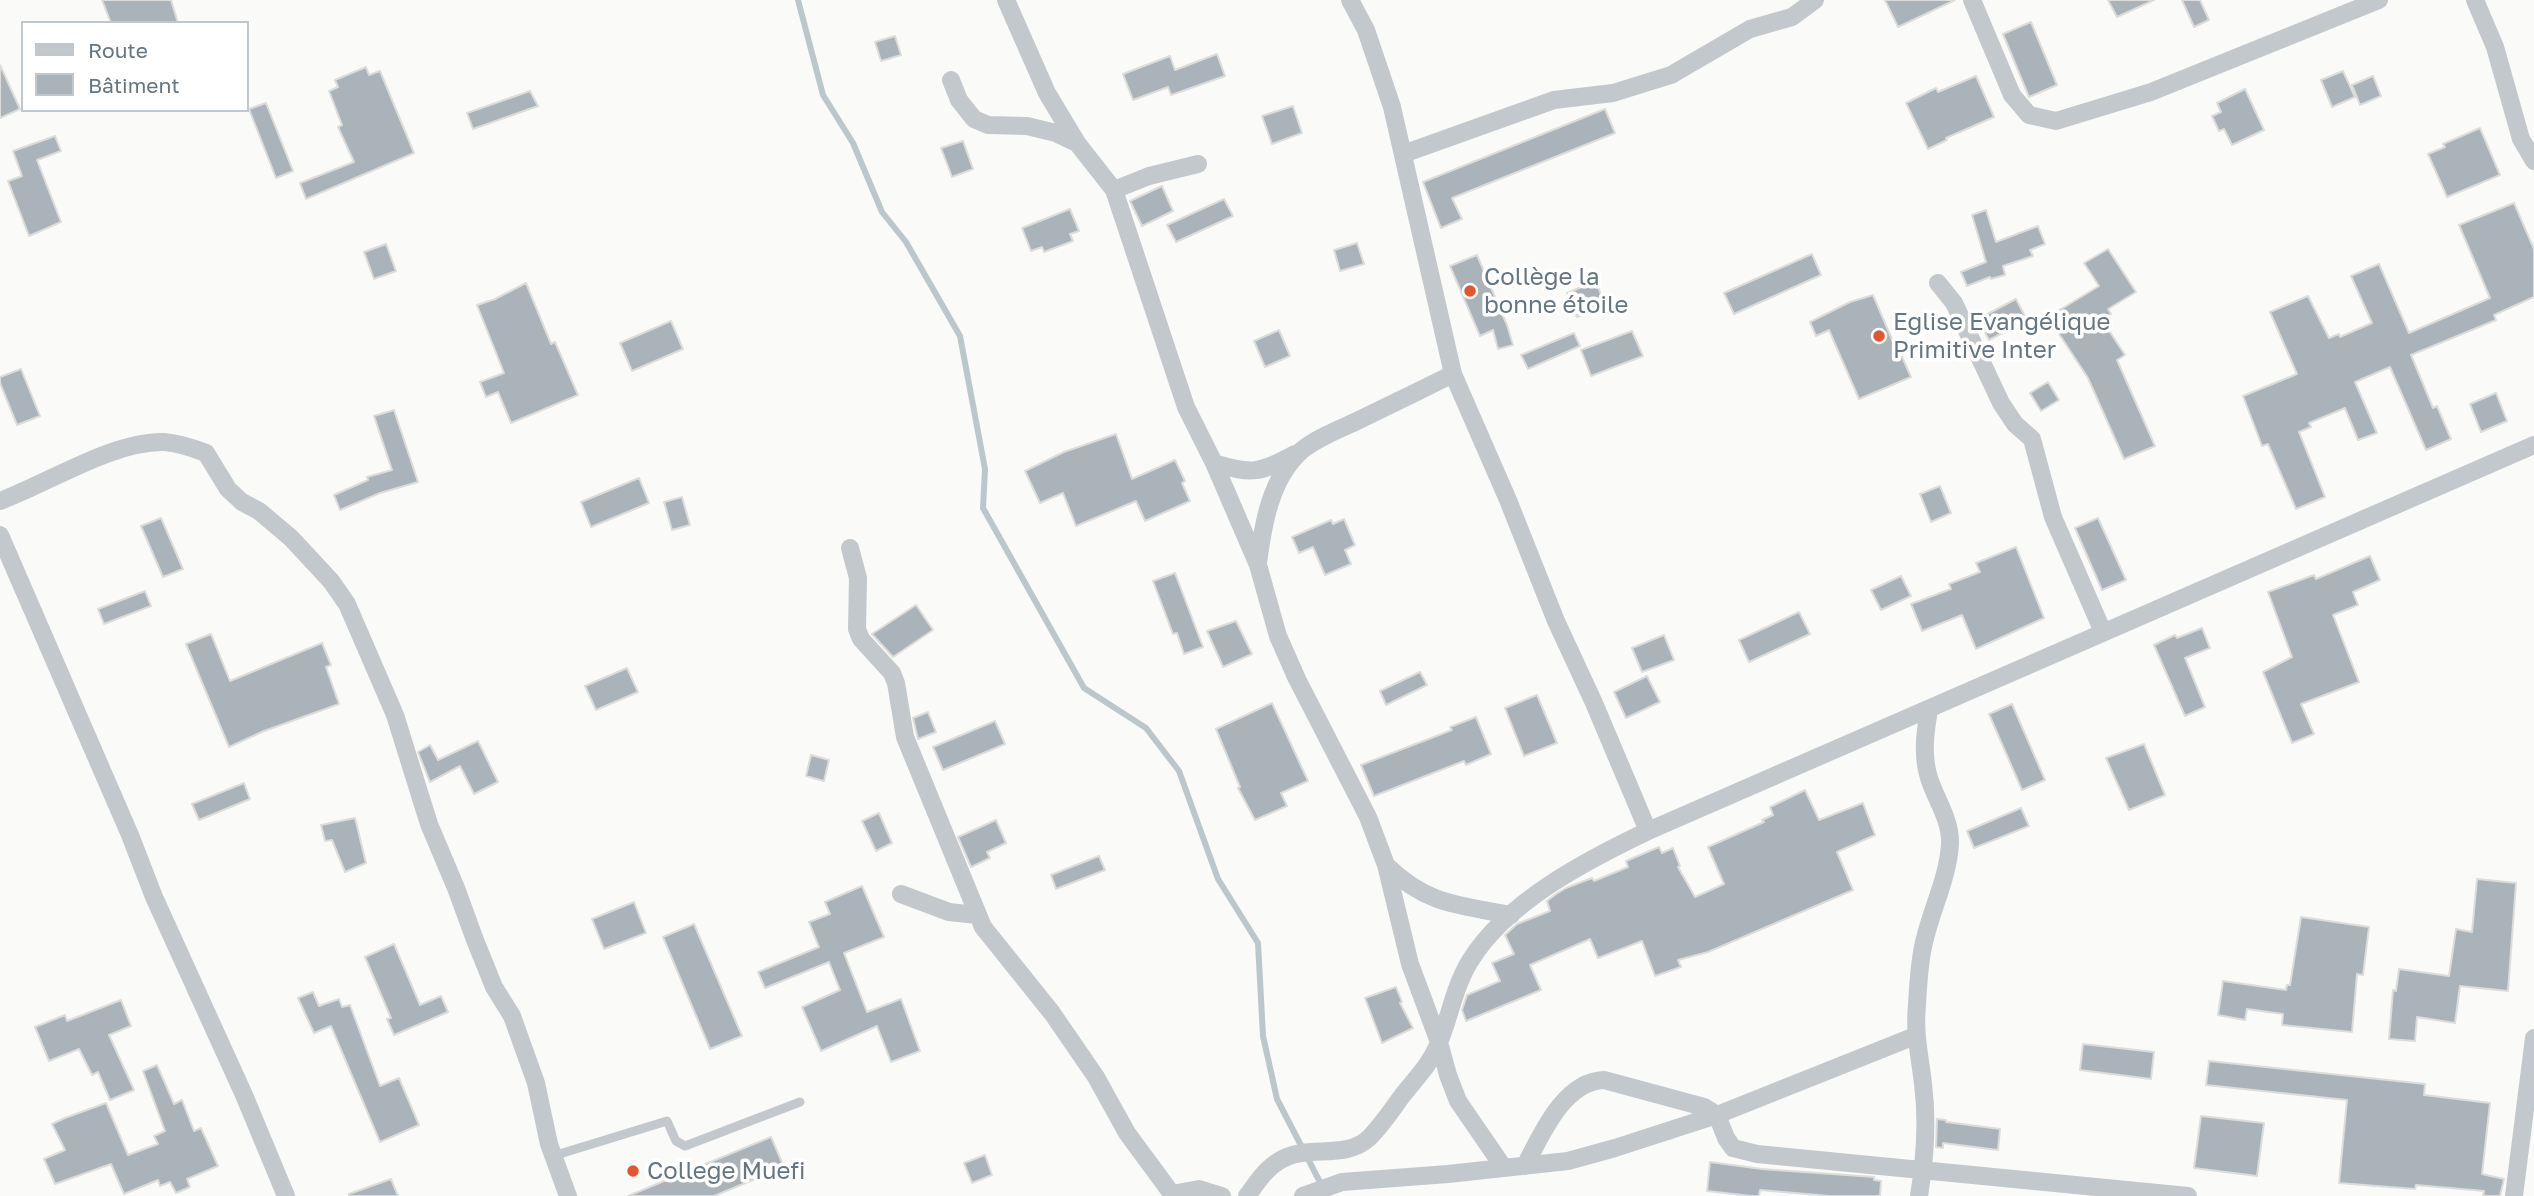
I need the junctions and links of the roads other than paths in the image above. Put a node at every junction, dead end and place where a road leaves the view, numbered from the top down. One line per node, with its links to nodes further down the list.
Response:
1 (1006, 0): 8 (street)
2 (1350, 0): 9 (street)
3 (1815, 0): 9 (street)
4 (1972, 0): 5 (street)
5 (2379, 0)
6 (2475, 0): 10 (street)
7 (951, 80): 8 (street)
8 (1077, 143): 12 (street)
9 (1403, 154): 14 (street)
10 (2534, 161)
11 (1198, 164): 12 (street)
12 (1114, 190): 17 (street)
13 (1938, 283): 22 (street)
14 (1453, 374): 16 (street); 24 (street)
15 (2534, 445): 22 (street)
16 (1301, 451): 17 (street); 21 (street)
17 (1214, 463): 21 (street)
18 (0, 501): 35 (street)
19 (0, 535): 39 (street)
20 (850, 548): 27 (street)
21 (1258, 565): 25 (street)
22 (2103, 632): 23 (street)
23 (1929, 710): 24 (street); 29 (street)
24 (1648, 831): 28 (street)
25 (1386, 865): 28 (street); 31 (street)
26 (901, 894): 27 (street)
27 (977, 915): 41 (street)
28 (1511, 915): 31 (street)
29 (1915, 1036): 34 (street); 38 (street)
30 (2534, 1038): 32 (street)
31 (1439, 1042): 37 (street); 42 (street)
32 (2532, 1074): 46 (street)
33 (800, 1102): 35 (lane)
34 (1717, 1115): 36 (street); 36 (street); 38 (street)
35 (553, 1156): 40 (street)
36 (1525, 1166): 37 (street)
37 (1504, 1168): 43 (street)
38 (1923, 1169): 44 (street); 45 (street)
39 (286, 1196)
40 (568, 1196)
41 (1222, 1196)
42 (1247, 1196)
43 (1303, 1196)
44 (1919, 1196)
45 (2179, 1196)
46 (2514, 1196)

